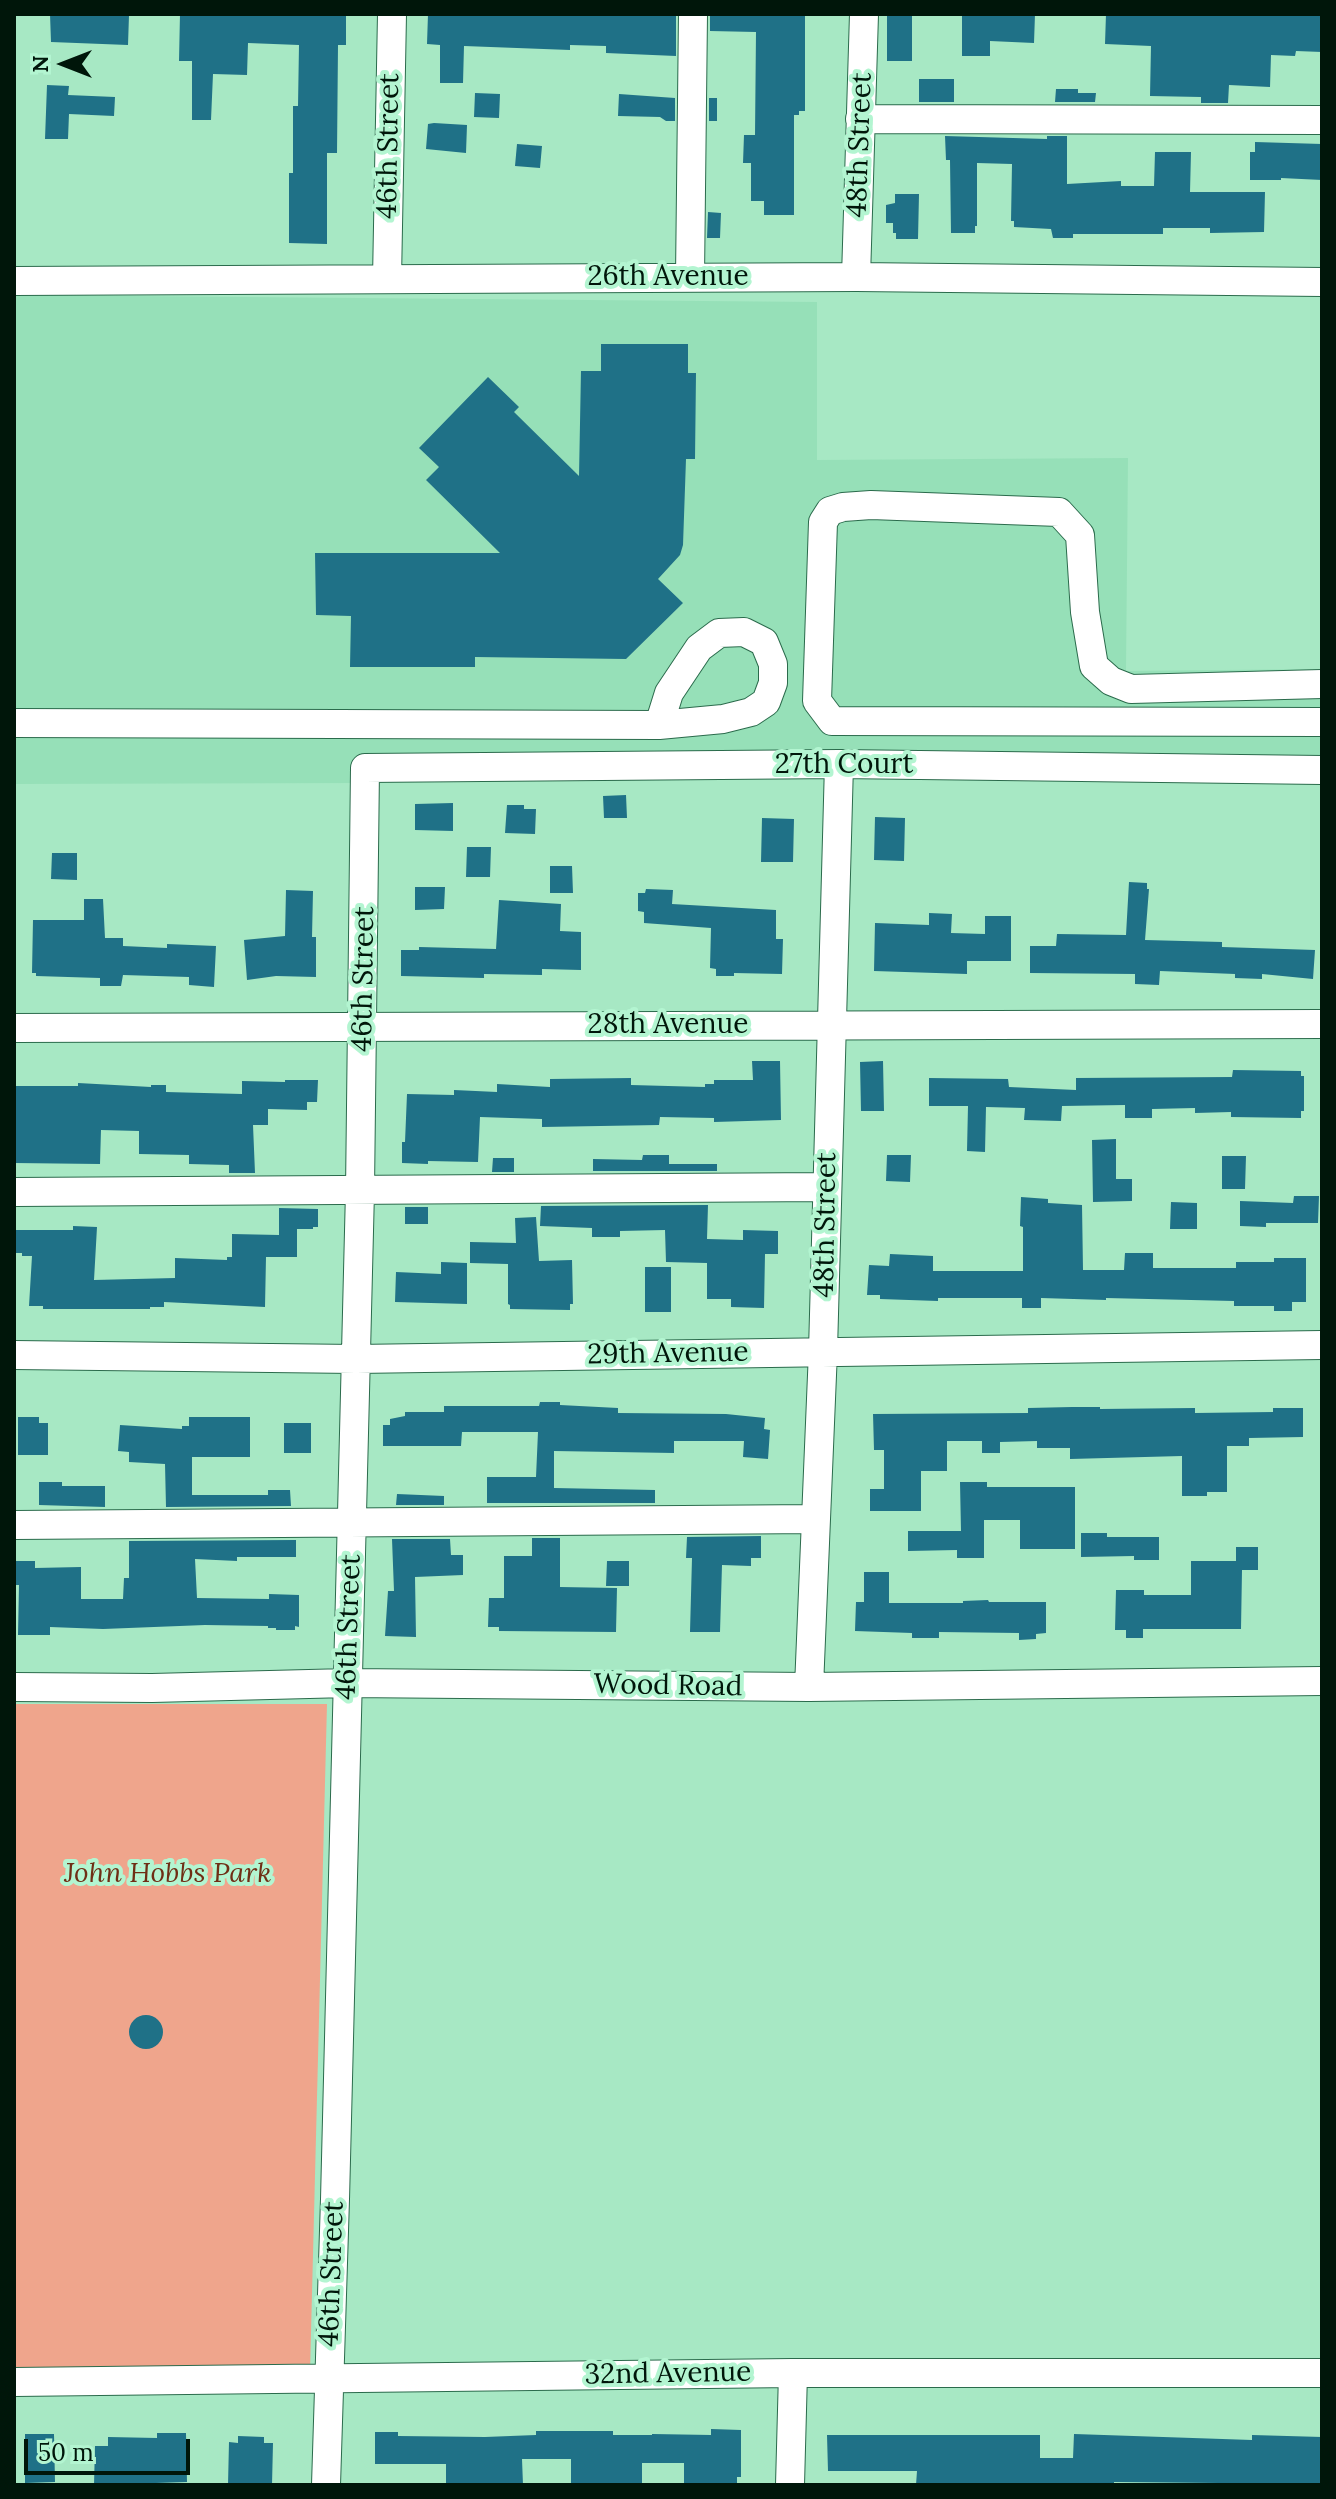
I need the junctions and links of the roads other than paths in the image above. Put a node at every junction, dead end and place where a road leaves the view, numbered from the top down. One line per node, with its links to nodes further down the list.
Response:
1 (392, 14): 8 (street, 46th Street)
2 (693, 14): 6 (street)
3 (864, 14): 4 (street, 48th Street)
4 (860, 119): 5 (street); 7 (street, 48th Street)
5 (1322, 120)
6 (690, 277): 7 (street, 26th Avenue); 8 (street, 26th Avenue)
7 (856, 277): 10 (street, 26th Avenue)
8 (387, 279): 9 (street, 26th Avenue)
9 (14, 281)
10 (1322, 282)
11 (1322, 684): 12 (street)
12 (1322, 722)
13 (14, 723): 14 (street)
14 (659, 725)
15 (839, 764): 16 (street, 27th Court); 17 (street, 27th Court); 20 (street, 48th Street)
16 (365, 768): 19 (street, 46th Street)
17 (1322, 770)
18 (1322, 1024): 20 (street, 28th Avenue)
19 (364, 1025): 20 (street, 28th Avenue); 21 (street, 28th Avenue); 23 (street, 46th Street)
20 (831, 1025): 22 (street, 48th Street)
21 (14, 1028)
22 (827, 1187): 23 (street); 26 (street, 48th Street)
23 (360, 1191): 24 (street); 28 (street, 46th Street)
24 (14, 1192)
25 (1322, 1345): 26 (street, 29th Avenue)
26 (823, 1351): 28 (street, 29th Avenue); 29 (street, 48th Street)
27 (14, 1355): 28 (street, 29th Avenue)
28 (356, 1359): 30 (street, 46th Street)
29 (816, 1519): 30 (street); 35 (street, 48th Street)
30 (352, 1522): 31 (street); 33 (street, 46th Street)
31 (14, 1525)
32 (1322, 1681): 35 (street, Wood Road)
33 (348, 1683): 34 (street, Wood Road); 35 (street, Wood Road); 38 (street, 46th Street)
34 (14, 1687)
35 (809, 1687)
36 (793, 2373): 37 (street, 32nd Avenue); 38 (street, 32nd Avenue); 41 (street)
37 (1322, 2373)
38 (328, 2378): 39 (street, 32nd Avenue); 40 (street, 46th Street)
39 (14, 2382)
40 (326, 2485)
41 (790, 2485)

